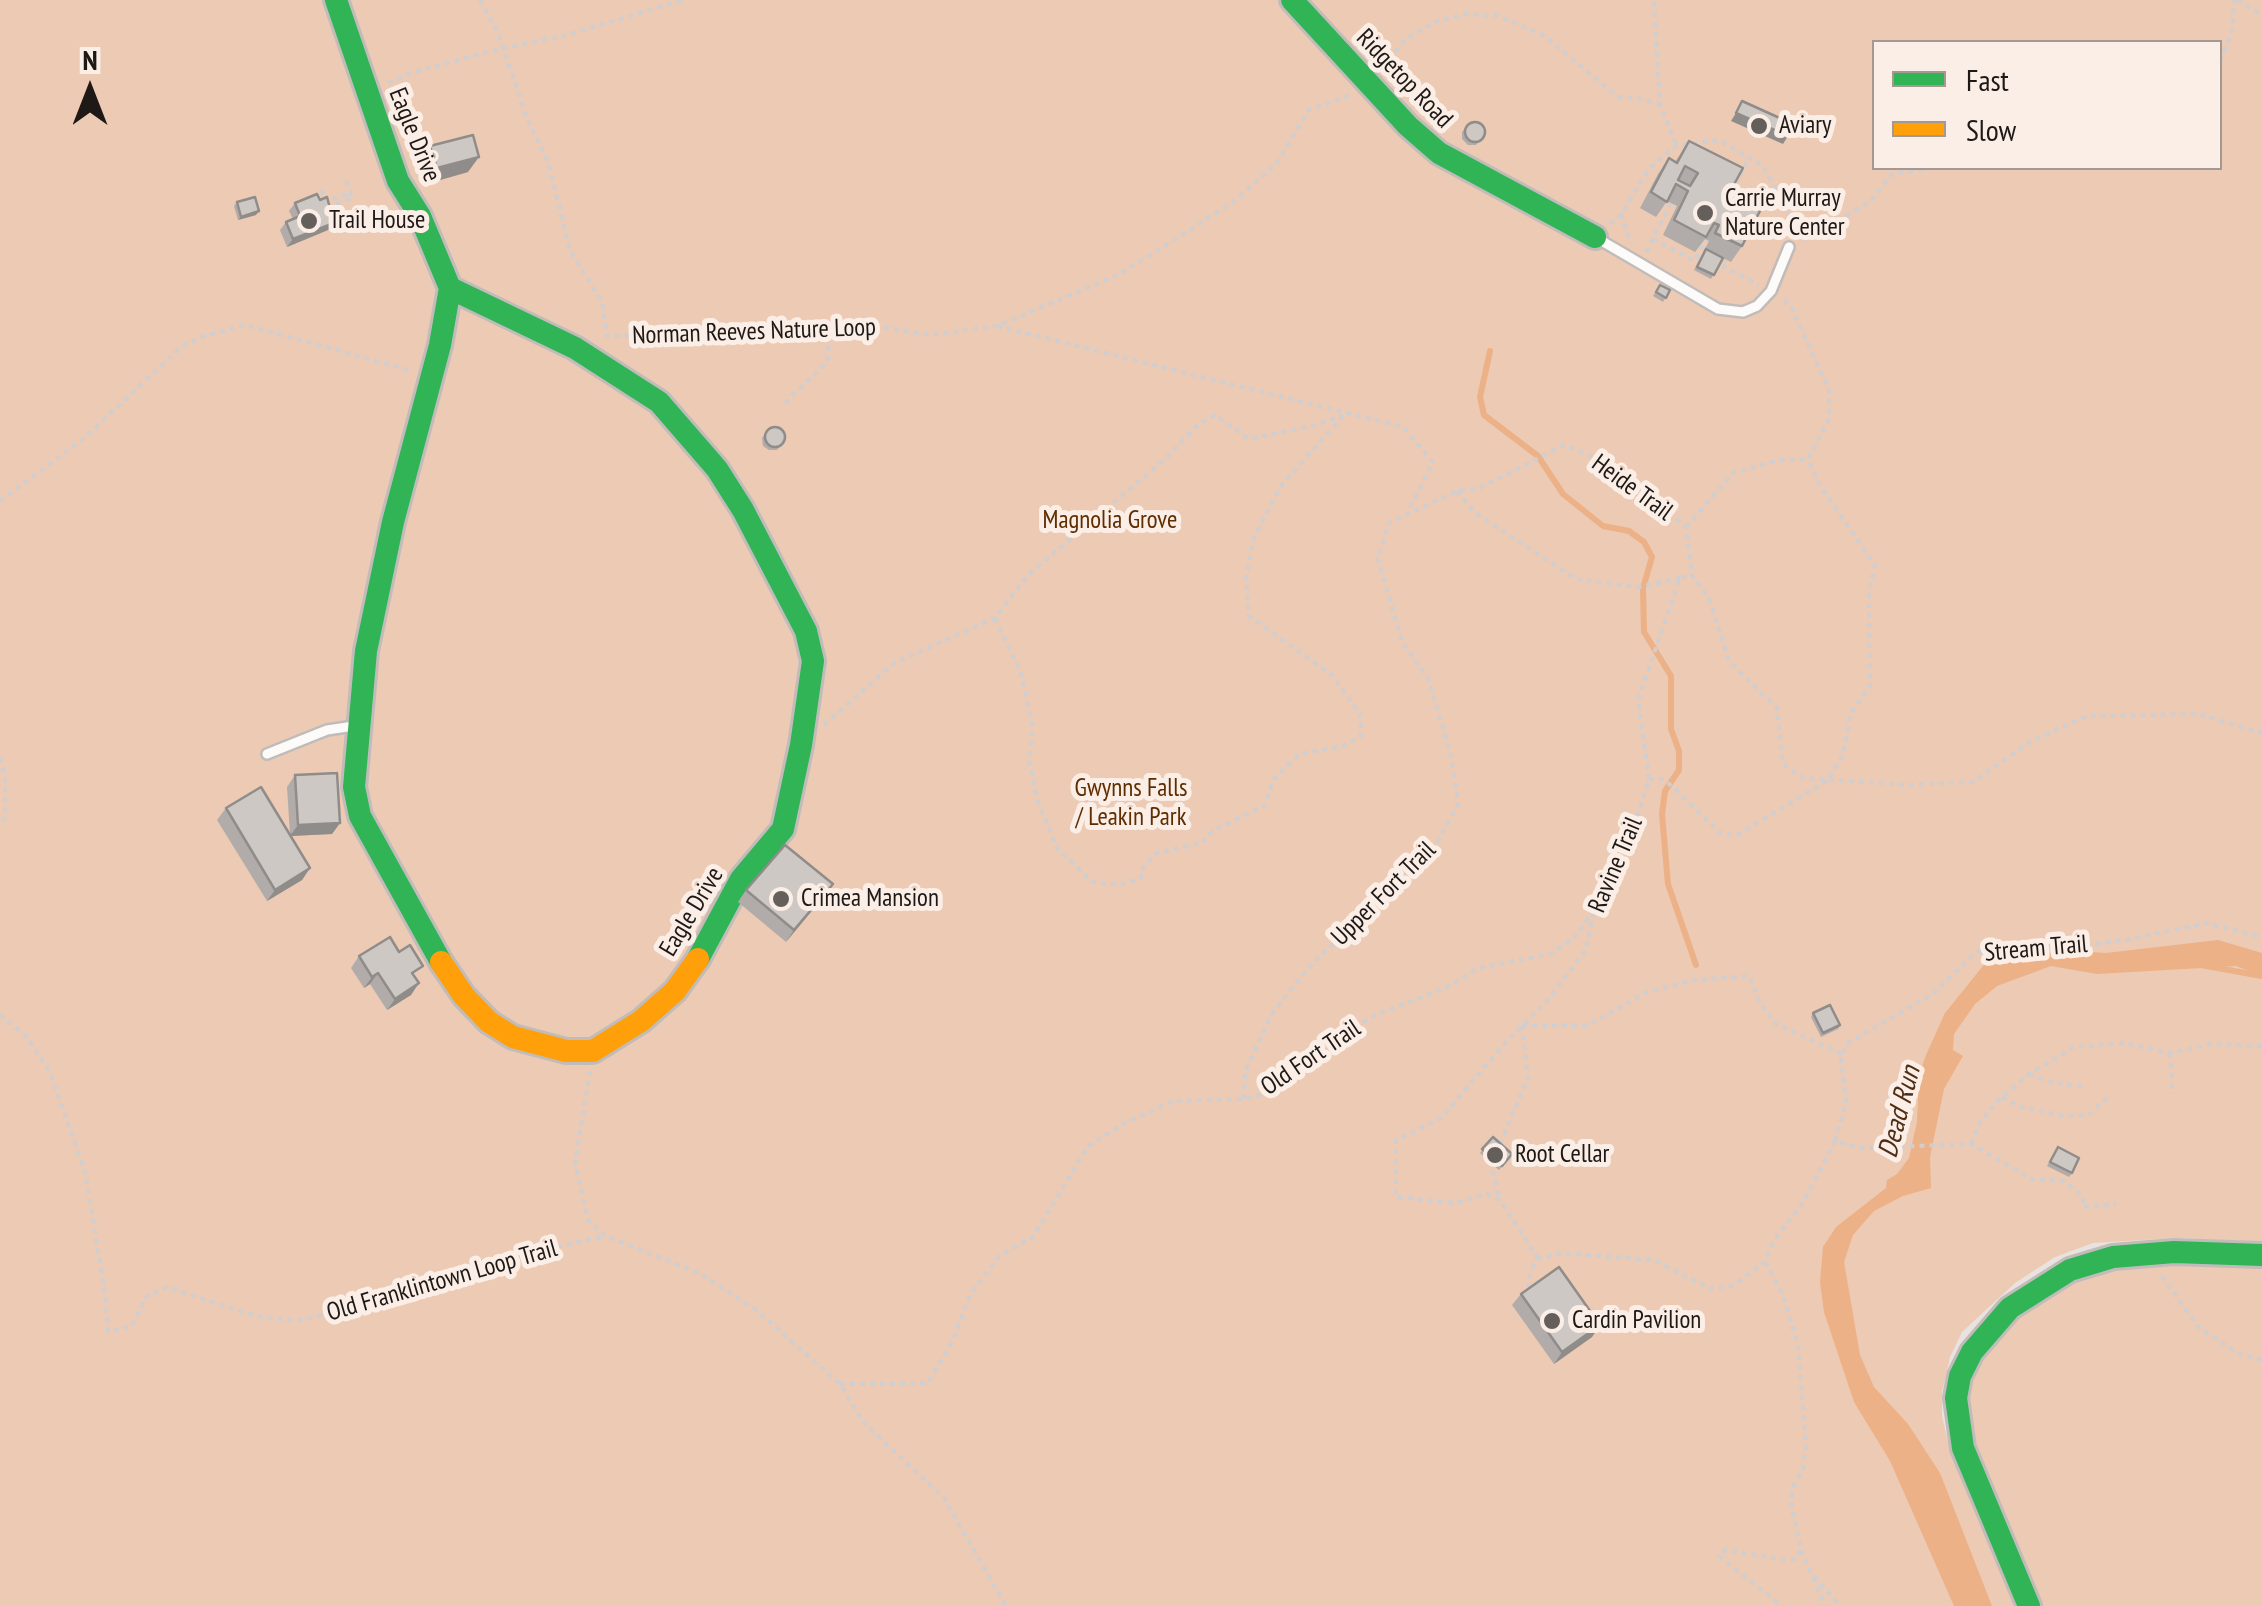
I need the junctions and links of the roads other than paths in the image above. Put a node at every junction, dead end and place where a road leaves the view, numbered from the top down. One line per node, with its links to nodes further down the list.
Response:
1 (336, 0): 5 (street, Eagle Drive)
2 (1292, 0): 3 (street, Ridgetop Road)
3 (1596, 237): 4 (lane)
4 (1790, 247)
5 (450, 288): 6 (street); 6 (street, Eagle Drive)
6 (357, 726): 7 (lane)
7 (267, 754)
8 (2262, 1255): 9 (street)
9 (2029, 1606)

